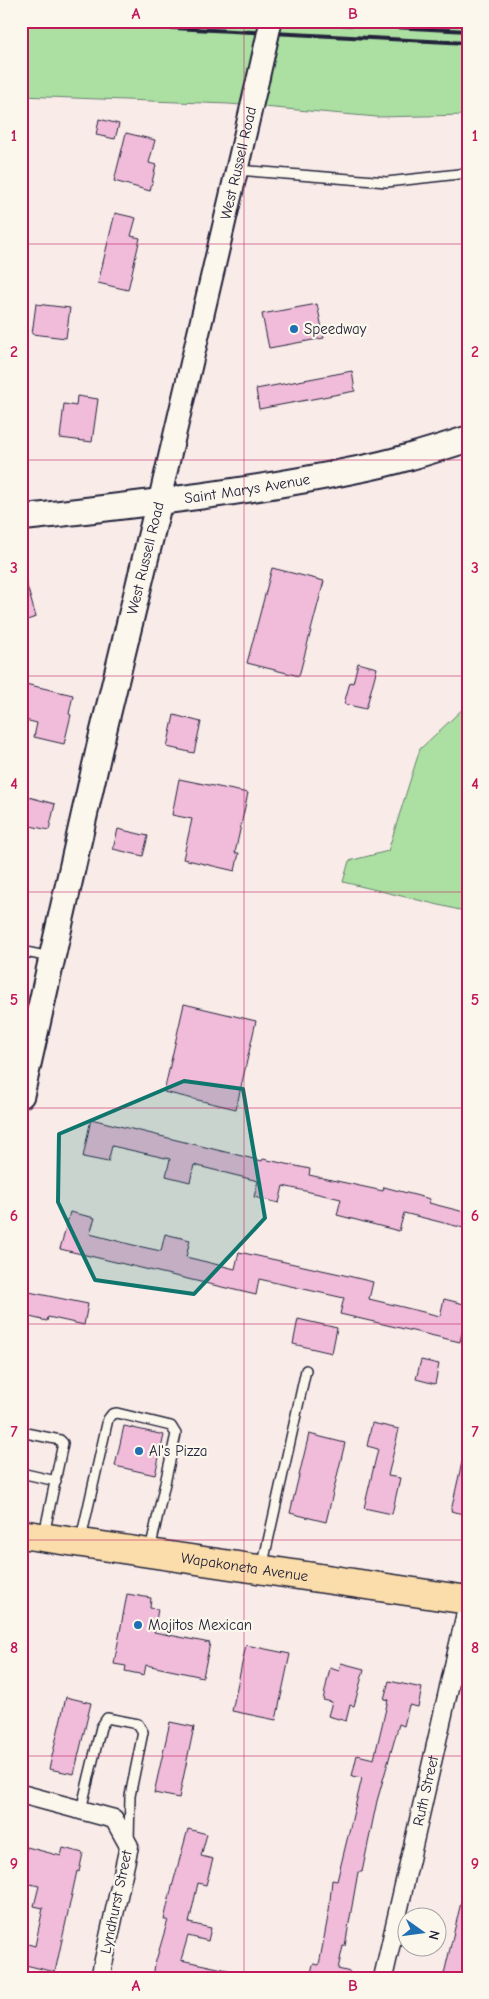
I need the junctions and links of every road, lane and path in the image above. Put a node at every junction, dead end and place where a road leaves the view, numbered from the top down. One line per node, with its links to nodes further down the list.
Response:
1 (270, 21): 2 (street, West Russell Road, bridge)
2 (237, 170): 3 (lane); 5 (street, West Russell Road)
3 (468, 173)
4 (468, 439): 5 (main road, Saint Marys Avenue)
5 (159, 502): 6 (main road, Saint Marys Avenue); 8 (main road, West Russell Road)
6 (21, 518)
7 (21, 951): 8 (lane)
8 (53, 958): 9 (main road, West Russell Road)
9 (27, 1042): 10 (main road, West Russell Road)
10 (21, 1095)
11 (306, 1370): 18 (lane)
12 (21, 1432): 14 (lane)
13 (21, 1473): 14 (lane)
14 (56, 1481): 15 (lane)
15 (32, 1536): 16 (main road, Wapakoneta Avenue)
16 (80, 1543): 17 (main road, Wapakoneta Avenue); 17 (lane)
17 (150, 1553): 18 (main road, Wapakoneta Avenue)
18 (261, 1570): 19 (main road, Wapakoneta Avenue)
19 (468, 1600)
20 (468, 1604): 25 (street, Ruth Street)
21 (21, 1794): 22 (street)
22 (82, 1810): 23 (street, Lyndhurst Street); 23 (lane)
23 (129, 1846): 24 (street, Lyndhurst Street)
24 (100, 1978)
25 (383, 1978)

